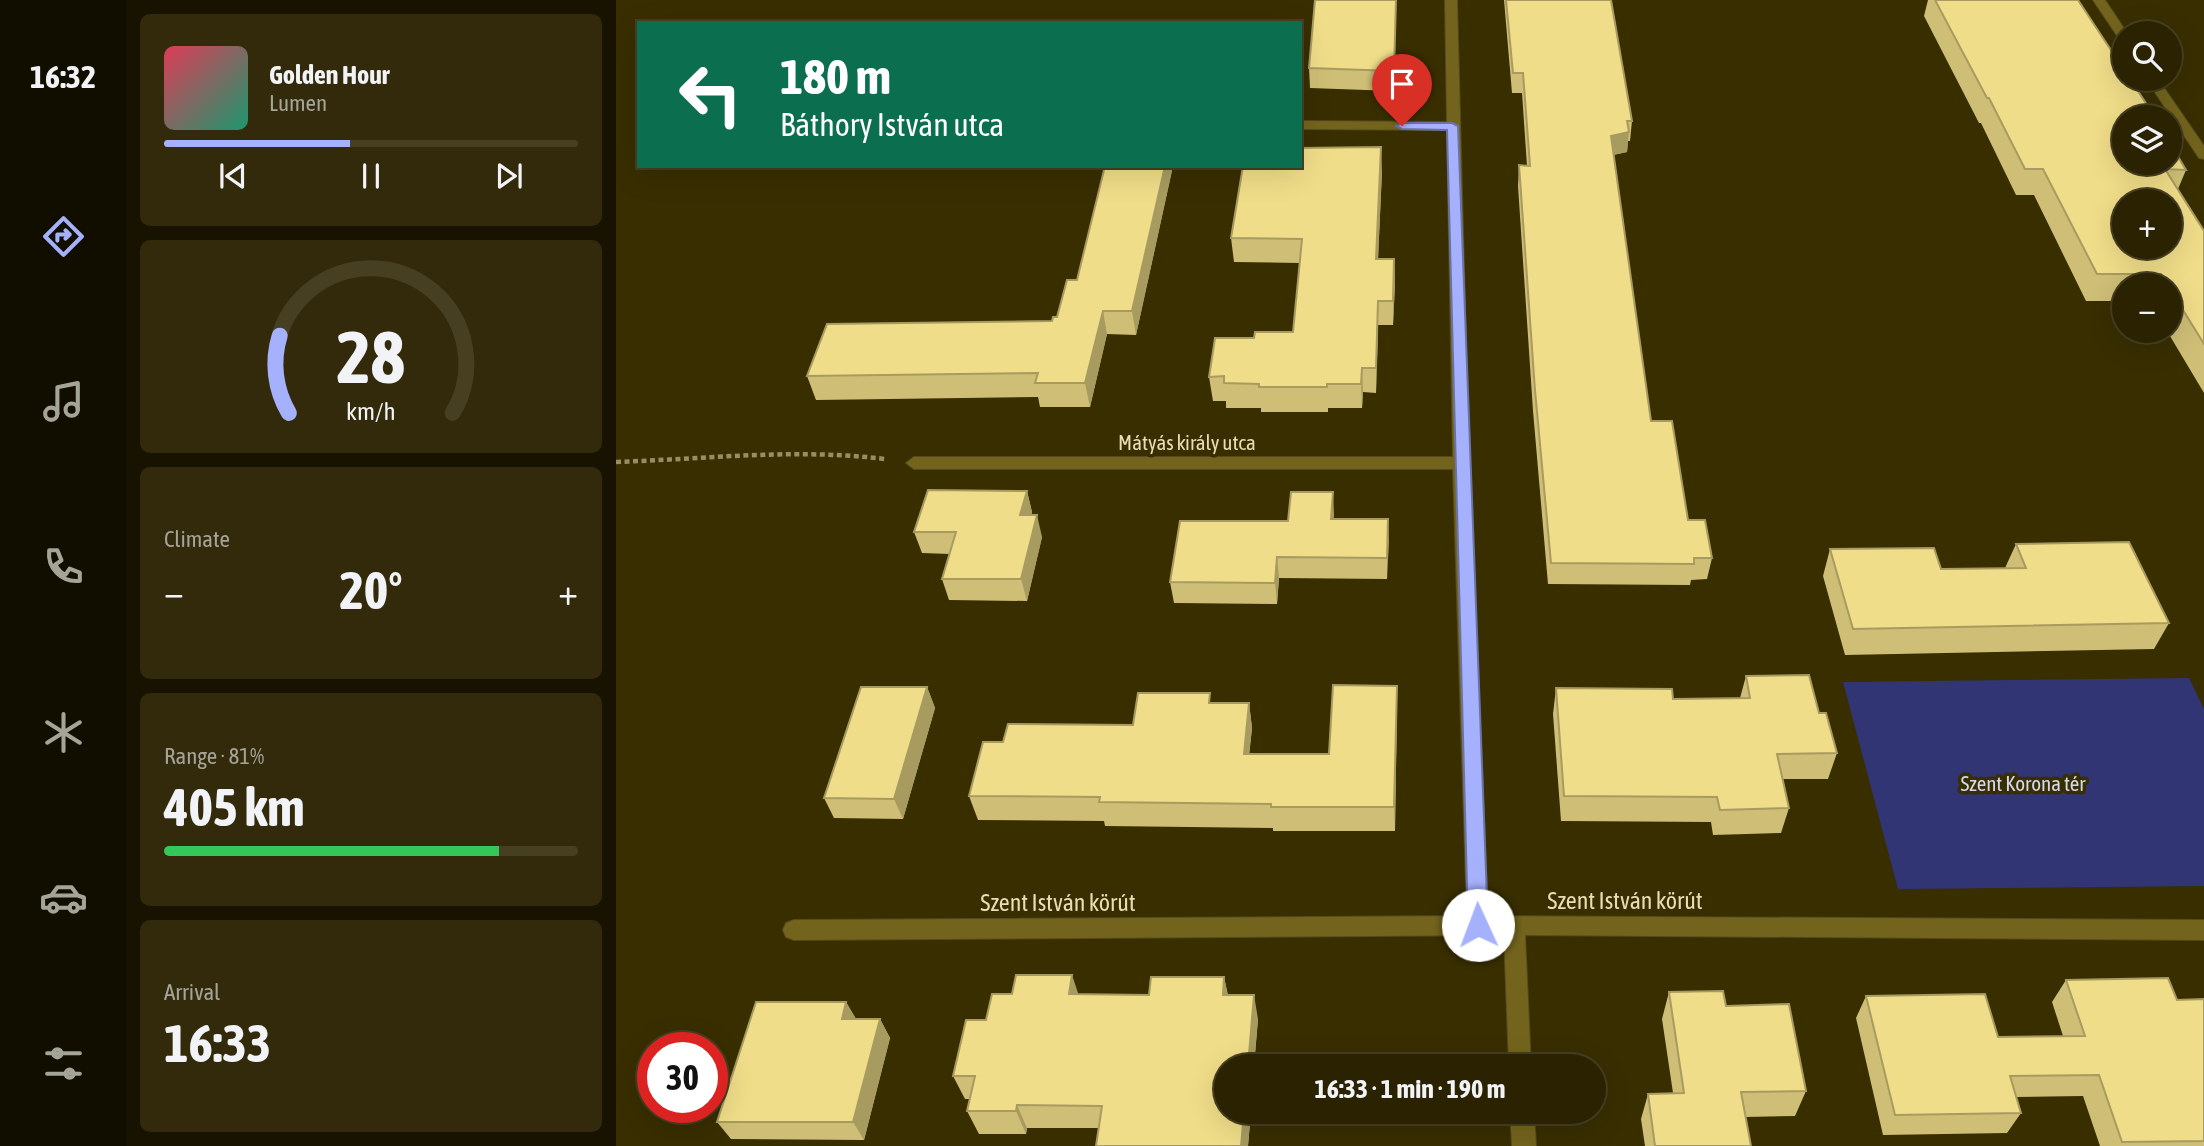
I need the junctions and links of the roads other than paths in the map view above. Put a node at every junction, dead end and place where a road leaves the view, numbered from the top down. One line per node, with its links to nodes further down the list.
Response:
1 (1451, 0): 6 (street)
2 (2099, 0): 3 (street)
3 (2113, 21)
4 (2160, 91): 7 (street)
5 (1302, 125): 6 (street)
6 (1452, 126): 9 (street)
7 (2204, 155)
8 (914, 463): 9 (street, Mátyás király utca)
9 (1461, 463): 10 (street)
10 (1478, 925): 11 (street, Szent István körút); 12 (street, Szent István körút)
11 (1514, 926): 13 (street, Szent István körút); 14 (street)
12 (794, 930)
13 (2204, 930)
14 (1519, 1054)
15 (1523, 1124): 16 (street)
16 (1524, 1146)

